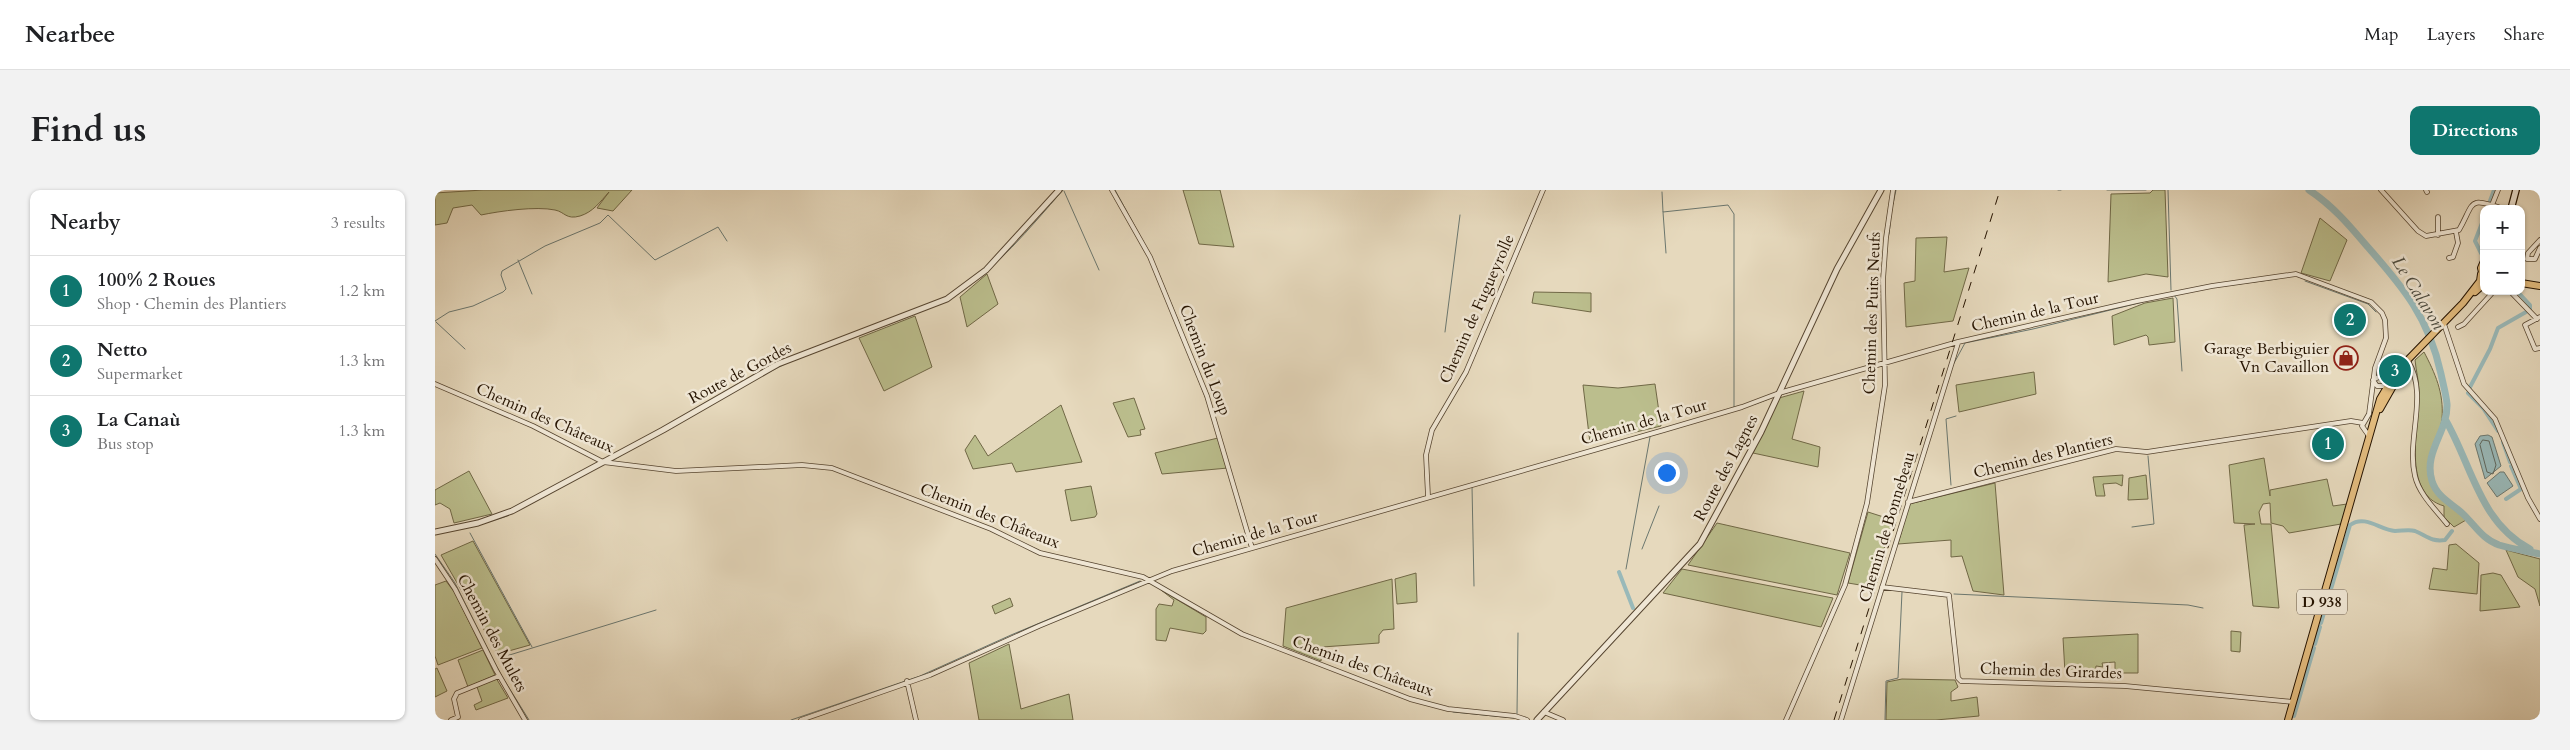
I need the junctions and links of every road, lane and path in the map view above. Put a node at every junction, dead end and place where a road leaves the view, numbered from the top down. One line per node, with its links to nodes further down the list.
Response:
1 (1059, 190): 45 (street, Route de Gordes)
2 (1112, 190): 51 (street, Chemin du Loup)
3 (1543, 190): 46 (street, Chemin de Fugueyrolle)
4 (1881, 190): 40 (street, Route des Lagnes)
5 (1893, 190): 31 (street, Chemin des Puits Neufs)
6 (2381, 190): 13 (street)
7 (2498, 190): 9 (street)
8 (2516, 190): 10 (main road)
9 (2492, 205): 12 (street)
10 (2513, 205)
11 (2438, 217): 13 (street)
12 (2456, 232): 13 (street); 16 (street)
13 (2438, 235)
14 (2540, 240): 17 (street)
15 (2540, 248): 17 (street)
16 (2449, 258)
17 (2537, 260)
18 (2480, 281): 24 (main road, D 938)
19 (2525, 286): 21 (main road)
20 (2480, 288): 24 (main road, D 938)
21 (2540, 288)
22 (2490, 295): 27 (street)
23 (2513, 295): 25 (street)
24 (2463, 303): 26 (main road, D 938)
25 (2538, 318): 29 (street)
26 (2443, 325): 30 (main road, D 938); 48 (street)
27 (2458, 327)
28 (1959, 342): 31 (street, Chemin de la Tour); 32 (street, Chemin de la Tour); 47 (street, Chemin de Bonnebeau)
29 (2540, 348)
30 (2408, 361): 33 (main road, D 938); 49 (street)
31 (1885, 362): 40 (street, Chemin de la Tour); 66 (street, Chemin des Puits Neufs)
32 (2375, 368): 34 (street); 35 (street, Chemin de la Tour)
33 (2399, 371): 34 (street); 37 (main road, D 938); 41 (main road, D 938)
34 (2381, 376): 35 (street); 37 (street)
35 (2373, 380): 38 (street); 39 (street, Chemin de la Tour)
36 (435, 384): 45 (street, Chemin des Châteaux)
37 (2388, 385): 38 (street); 41 (street); 42 (main road, D 938)
38 (2377, 386): 39 (street); 42 (street)
39 (2371, 390): 43 (street, Chemin de la Tour)
40 (1777, 393): 46 (street, Chemin de la Tour); 58 (street, Route des Lagnes)
41 (2385, 399): 44 (main road, D 938)
42 (2374, 415): 44 (main road, D 938)
43 (2363, 423): 44 (street); 47 (street, Chemin des Plantiers)
44 (2370, 434): 57 (main road, D 938)
45 (603, 462): 50 (street, Route de Gordes); 53 (street, Chemin des Châteaux)
46 (1428, 496): 51 (street, Chemin de la Tour)
47 (1908, 502): 54 (street, Chemin de Bonnebeau)
48 (2540, 519)
49 (2447, 524)
50 (435, 532)
51 (1252, 548): 53 (street, Chemin de la Tour)
52 (435, 559): 55 (street, Chemin des Mulets)
53 (1150, 580): 56 (street, Chemin de la Tour); 63 (street, Chemin des Châteaux)
54 (1882, 587): 57 (street, Chemin des Girardes); 67 (street, Chemin de Bonnebeau)
55 (499, 676): 59 (street); 60 (street, Chemin des Mulets)
56 (907, 682): 61 (street, Chemin de la Tour); 62 (street)
57 (2293, 702): 68 (main road, D 938)
58 (1544, 712): 64 (street, Route des Lagnes); 65 (street)
59 (451, 720)
60 (525, 720)
61 (801, 720)
62 (916, 720)
63 (1527, 720)
64 (1537, 720)
65 (1563, 720)
66 (1786, 720)
67 (1841, 720)
68 (2288, 720)

